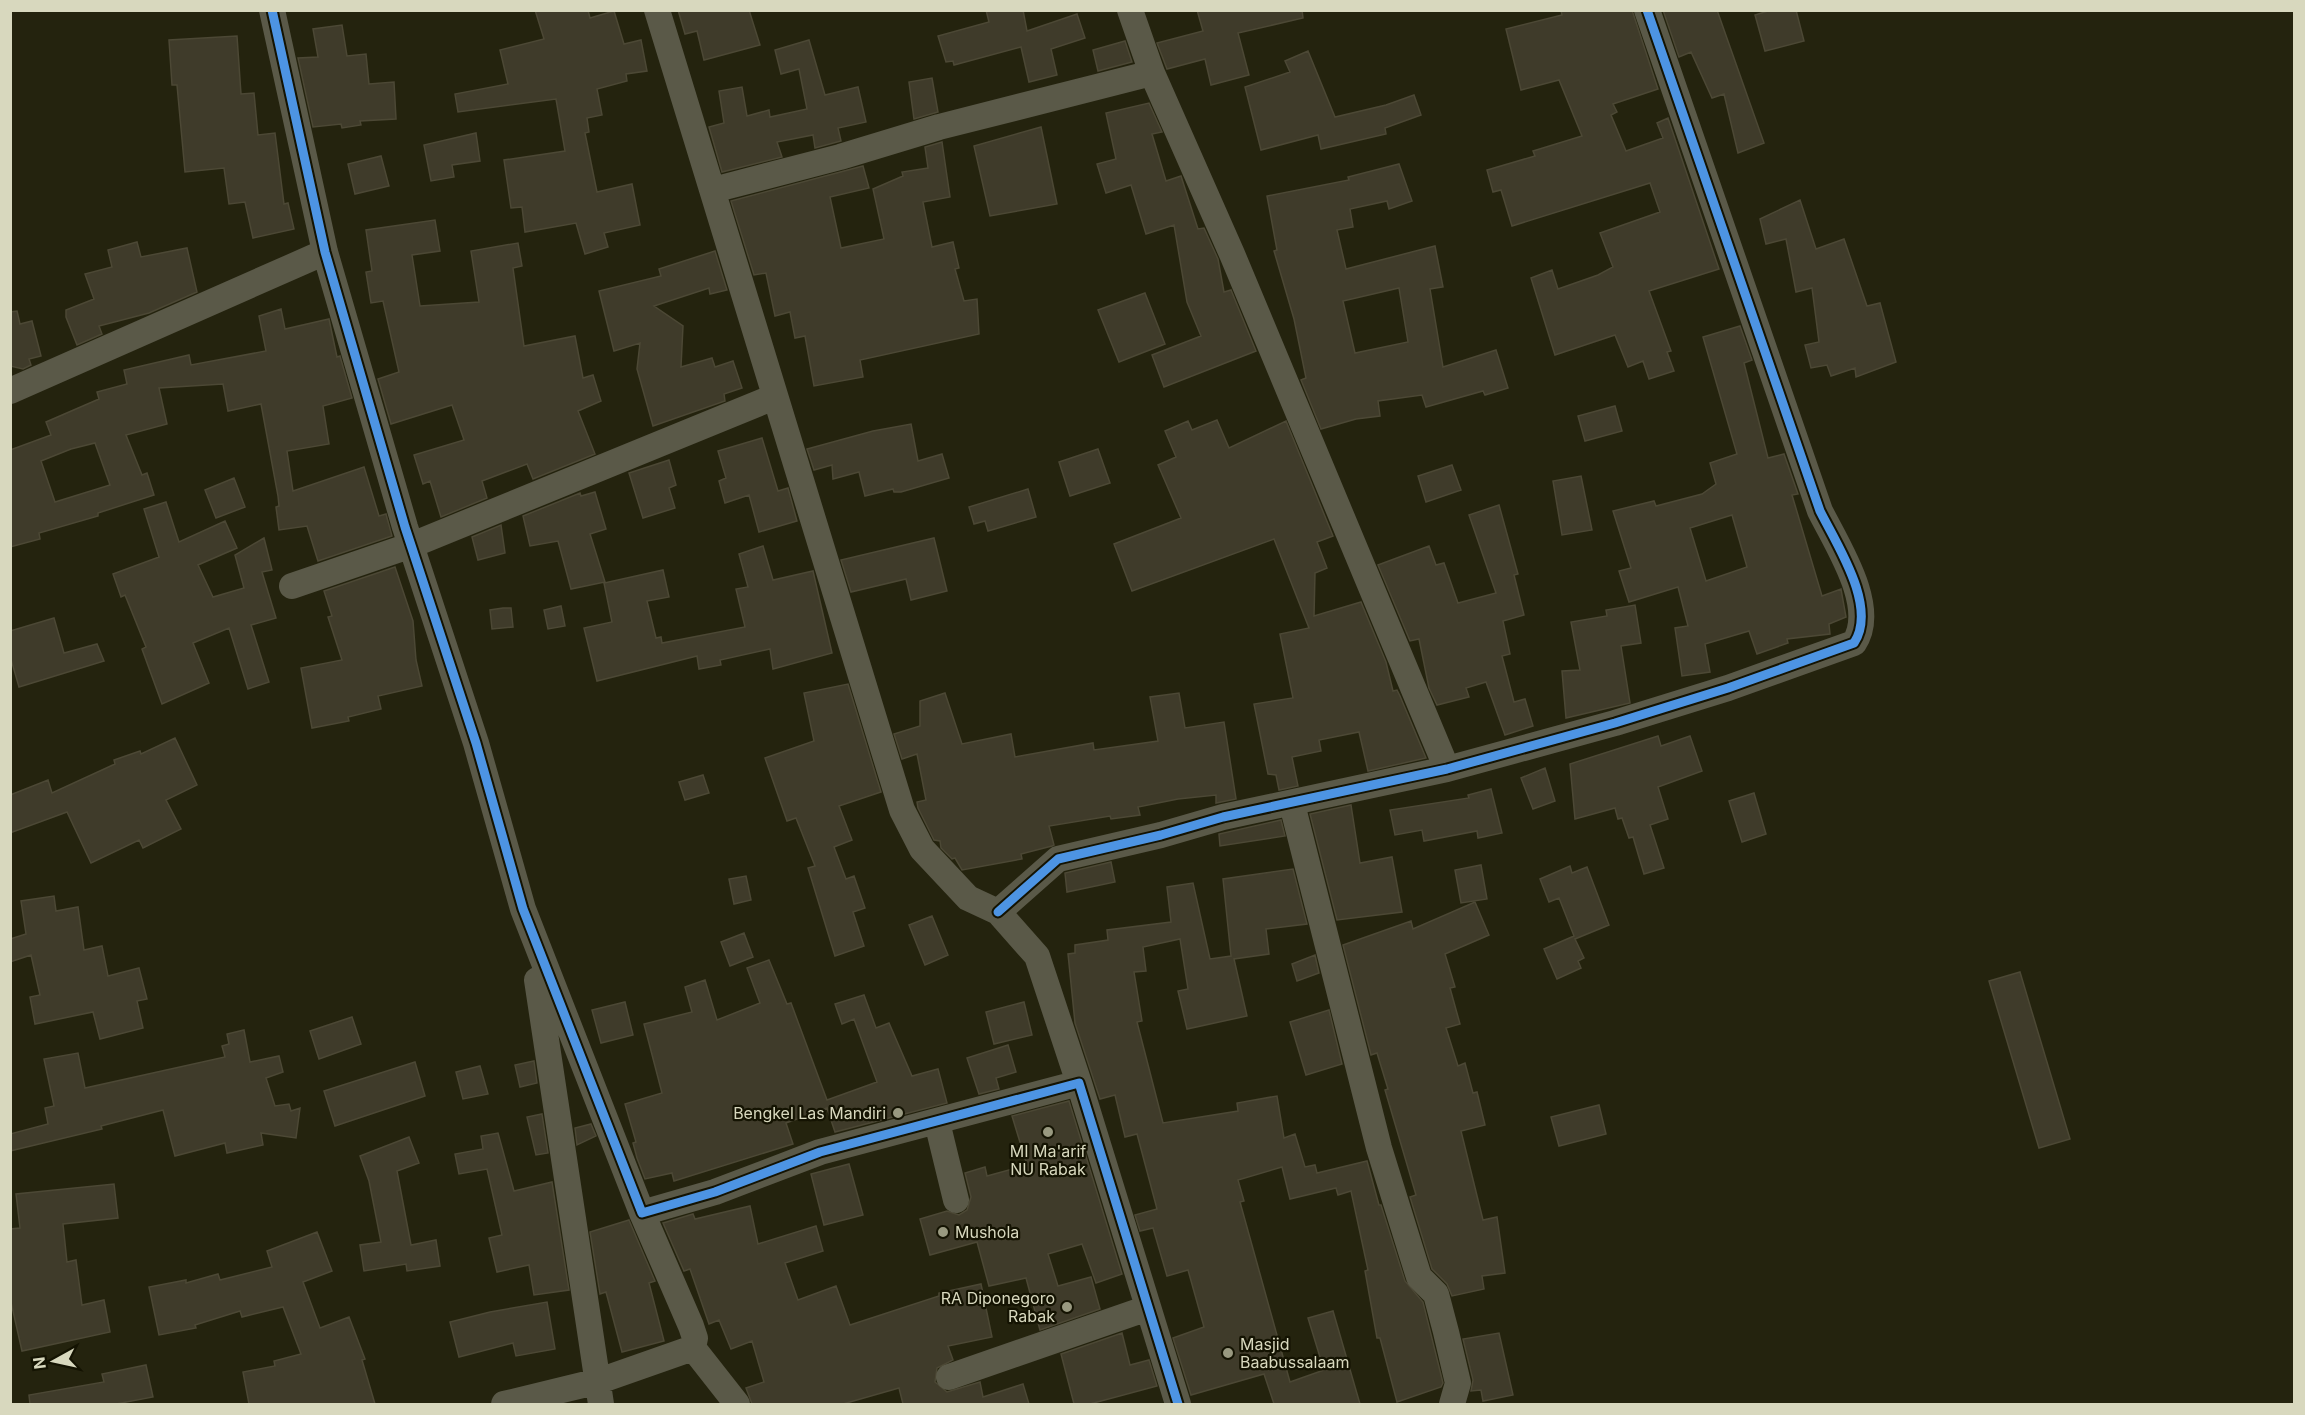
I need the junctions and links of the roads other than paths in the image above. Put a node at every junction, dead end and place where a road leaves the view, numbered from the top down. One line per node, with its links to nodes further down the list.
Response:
1 (272, 10): 7 (street)
2 (657, 10): 6 (street)
3 (1130, 10): 5 (street)
4 (1647, 10): 12 (street)
5 (1152, 73): 6 (street); 12 (street)
6 (713, 190): 9 (street)
7 (325, 252): 8 (street); 10 (street)
8 (10, 391)
9 (774, 397): 10 (street); 15 (street)
10 (412, 545): 11 (street); 14 (street)
11 (292, 586)
12 (1447, 769): 13 (street)
13 (1292, 804): 15 (street); 27 (street)
14 (523, 909): 19 (street); 23 (street)
15 (998, 912): 16 (street)
16 (1079, 1083): 17 (street); 20 (street)
17 (937, 1122): 18 (street); 19 (street)
18 (956, 1200)
19 (642, 1214): 21 (street)
20 (1148, 1308): 22 (street); 26 (street)
21 (693, 1348): 23 (street); 25 (street)
22 (949, 1377)
23 (600, 1393): 24 (street)
24 (504, 1404)
25 (737, 1404)
26 (1178, 1404)
27 (1452, 1404)

